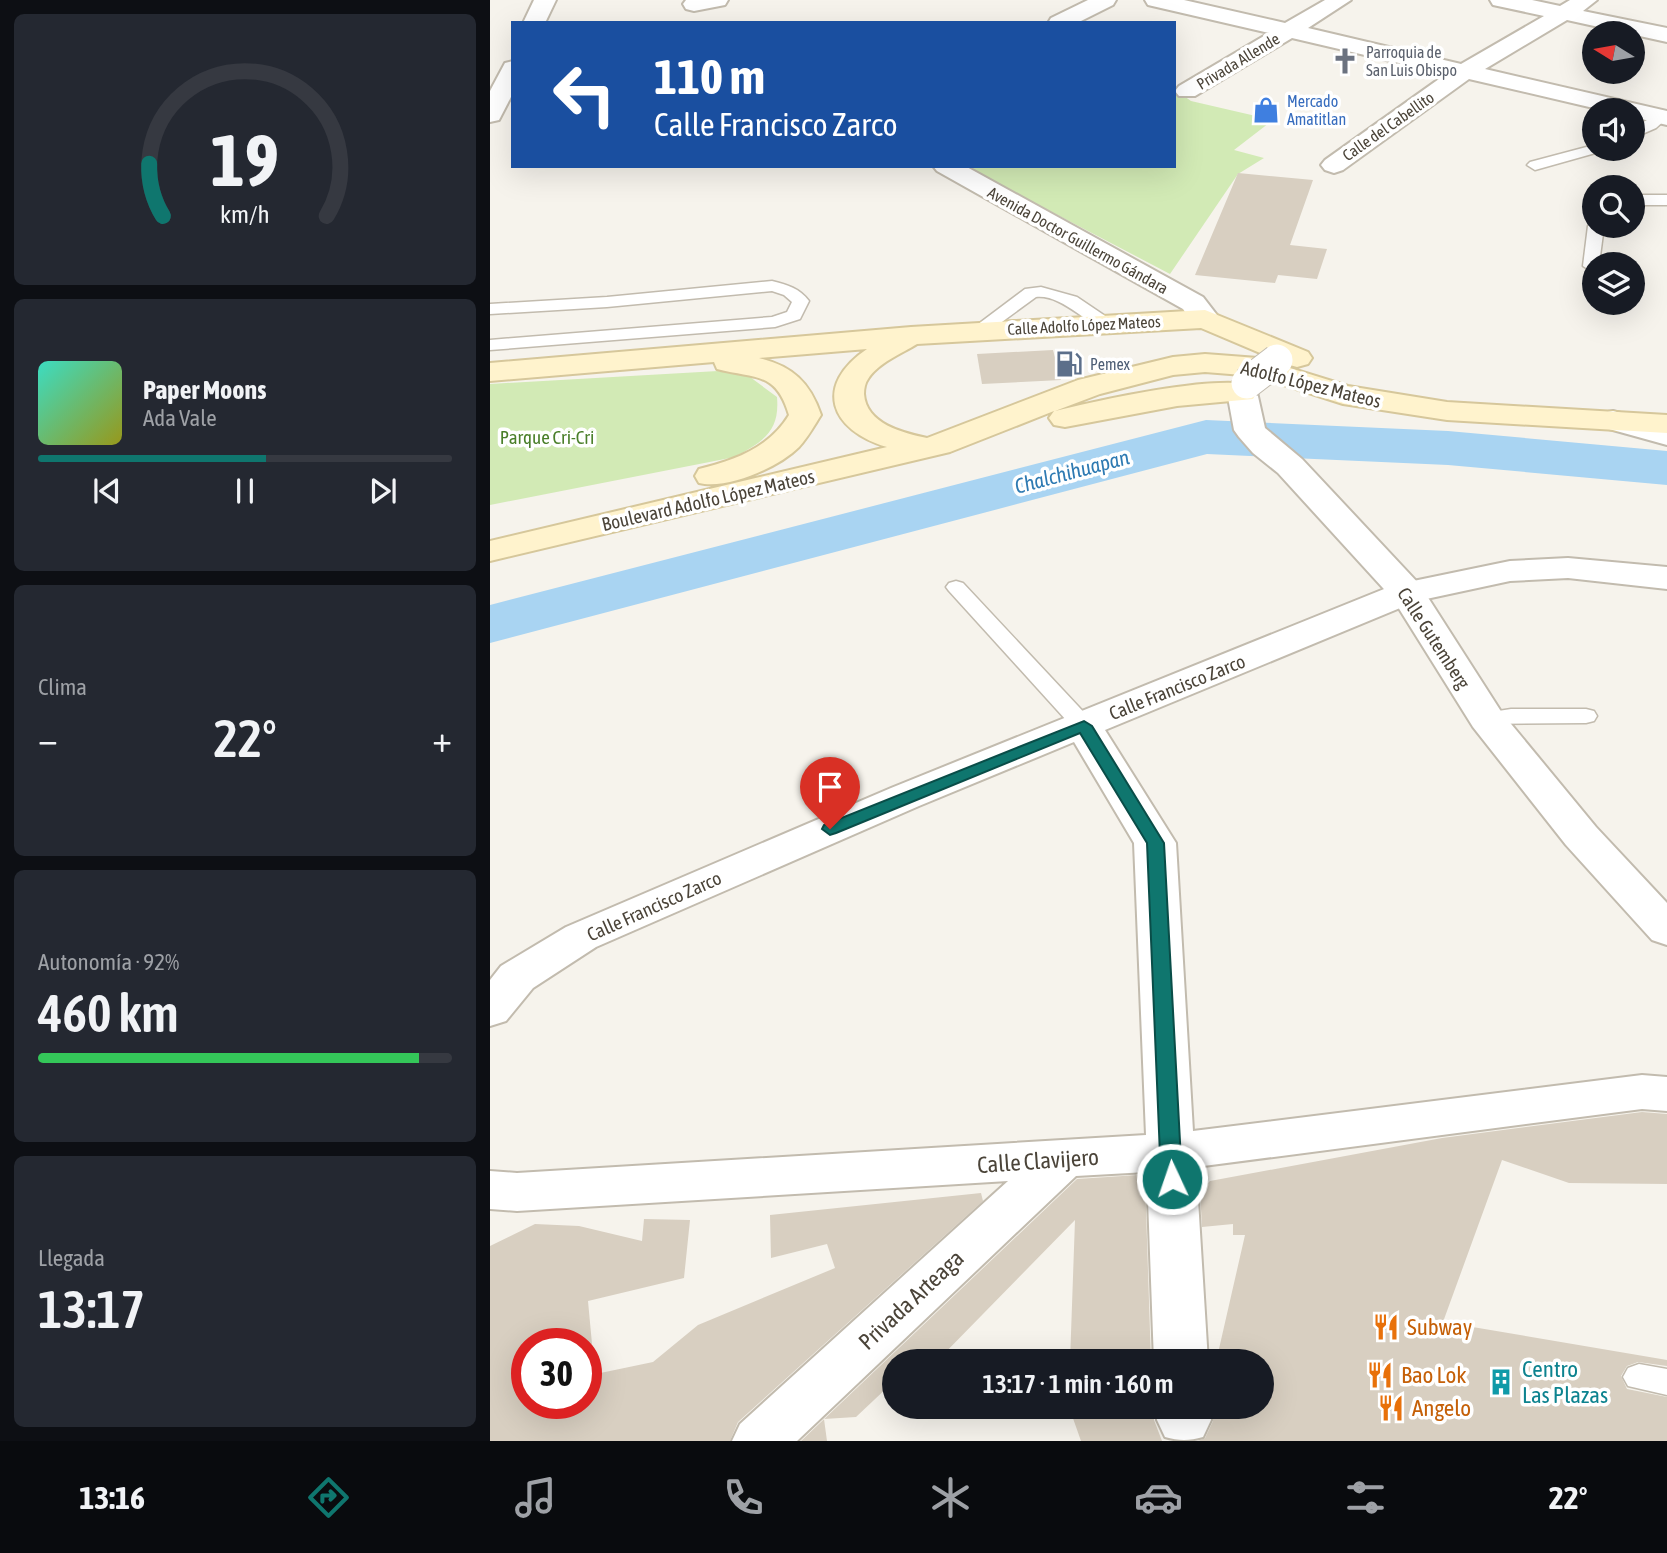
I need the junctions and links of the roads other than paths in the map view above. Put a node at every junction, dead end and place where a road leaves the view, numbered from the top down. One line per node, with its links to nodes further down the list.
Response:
1 (545, 0): 10 (street)
2 (717, 0): 8 (street)
3 (1105, 0): 11 (street)
4 (1156, 0): 12 (street)
5 (1340, 0): 12 (street, Privada Allende)
6 (1501, 0): 9 (street)
7 (1586, 0): 9 (street, Calle del Cabellito)
8 (694, 4)
9 (1566, 14): 13 (street); 14 (street, Calle del Cabellito)
10 (535, 21)
11 (1063, 21)
12 (1289, 31): 14 (street); 16 (street, Privada Allende)
13 (1667, 36)
14 (1467, 71): 18 (street); 22 (street, Calle del Cabellito)
15 (510, 79): 17 (street)
16 (1186, 91)
17 (490, 117): 19 (street)
18 (1664, 117): 20 (lane)
19 (511, 118)
20 (1645, 127)
21 (1582, 152): 23 (lane)
22 (1334, 164)
23 (1535, 165)
24 (950, 168): 29 (street, Avenida Doctor Guillermo Gándara)
25 (1645, 200): 26 (lane)
26 (1667, 200)
27 (607, 302): 28 (lane); 30 (lane); 30 (lane)
28 (490, 309)
29 (1205, 319): 31 (main road, Calle Adolfo López Mateos); 33 (main road, Calle Adolfo López Mateos)
30 (612, 336): 32 (lane)
31 (911, 336): 34 (main road, Calle Adolfo López Mateos); 41 (main road)
32 (490, 345)
33 (1281, 357): 36 (street, bridge); 37 (main road, Calle Adolfo López Mateos)
34 (640, 359): 35 (main road, Calle Adolfo López Mateos); 42 (main road)
35 (490, 372)
36 (1244, 393): 41 (main road); 48 (street, Calle Gutemberg)
37 (1667, 400)
38 (1613, 419): 39 (main road, Adolfo López Mateos); 40 (street); 41 (main road, Adolfo López Mateos)
39 (1667, 424)
40 (1667, 435)
41 (933, 447): 43 (main road, Boulevard Adolfo López Mateos)
42 (767, 458): 43 (main road); 44 (main road)
43 (850, 467): 44 (main road, Boulevard Adolfo López Mateos)
44 (577, 531): 45 (main road, Boulevard Adolfo López Mateos)
45 (490, 551)
46 (1667, 578): 48 (street, Calle Francisco Zarco)
47 (956, 587): 51 (lane)
48 (1407, 593): 50 (street, Calle Gutemberg); 51 (street, Calle Francisco Zarco)
49 (1586, 716): 50 (lane)
50 (1487, 719): 52 (street, Calle Gutemberg)
51 (1084, 726): 53 (street, Calle Francisco Zarco); 55 (street)
52 (1667, 930)
53 (490, 1010)
54 (1667, 1094): 55 (street, Calle Clavijero)
55 (1170, 1153): 56 (street, Calle Clavijero); 58 (street)
56 (1062, 1160): 57 (street, Calle Clavijero); 59 (street, Privada Arteaga)
57 (490, 1190)
58 (1180, 1349)
59 (760, 1441)

